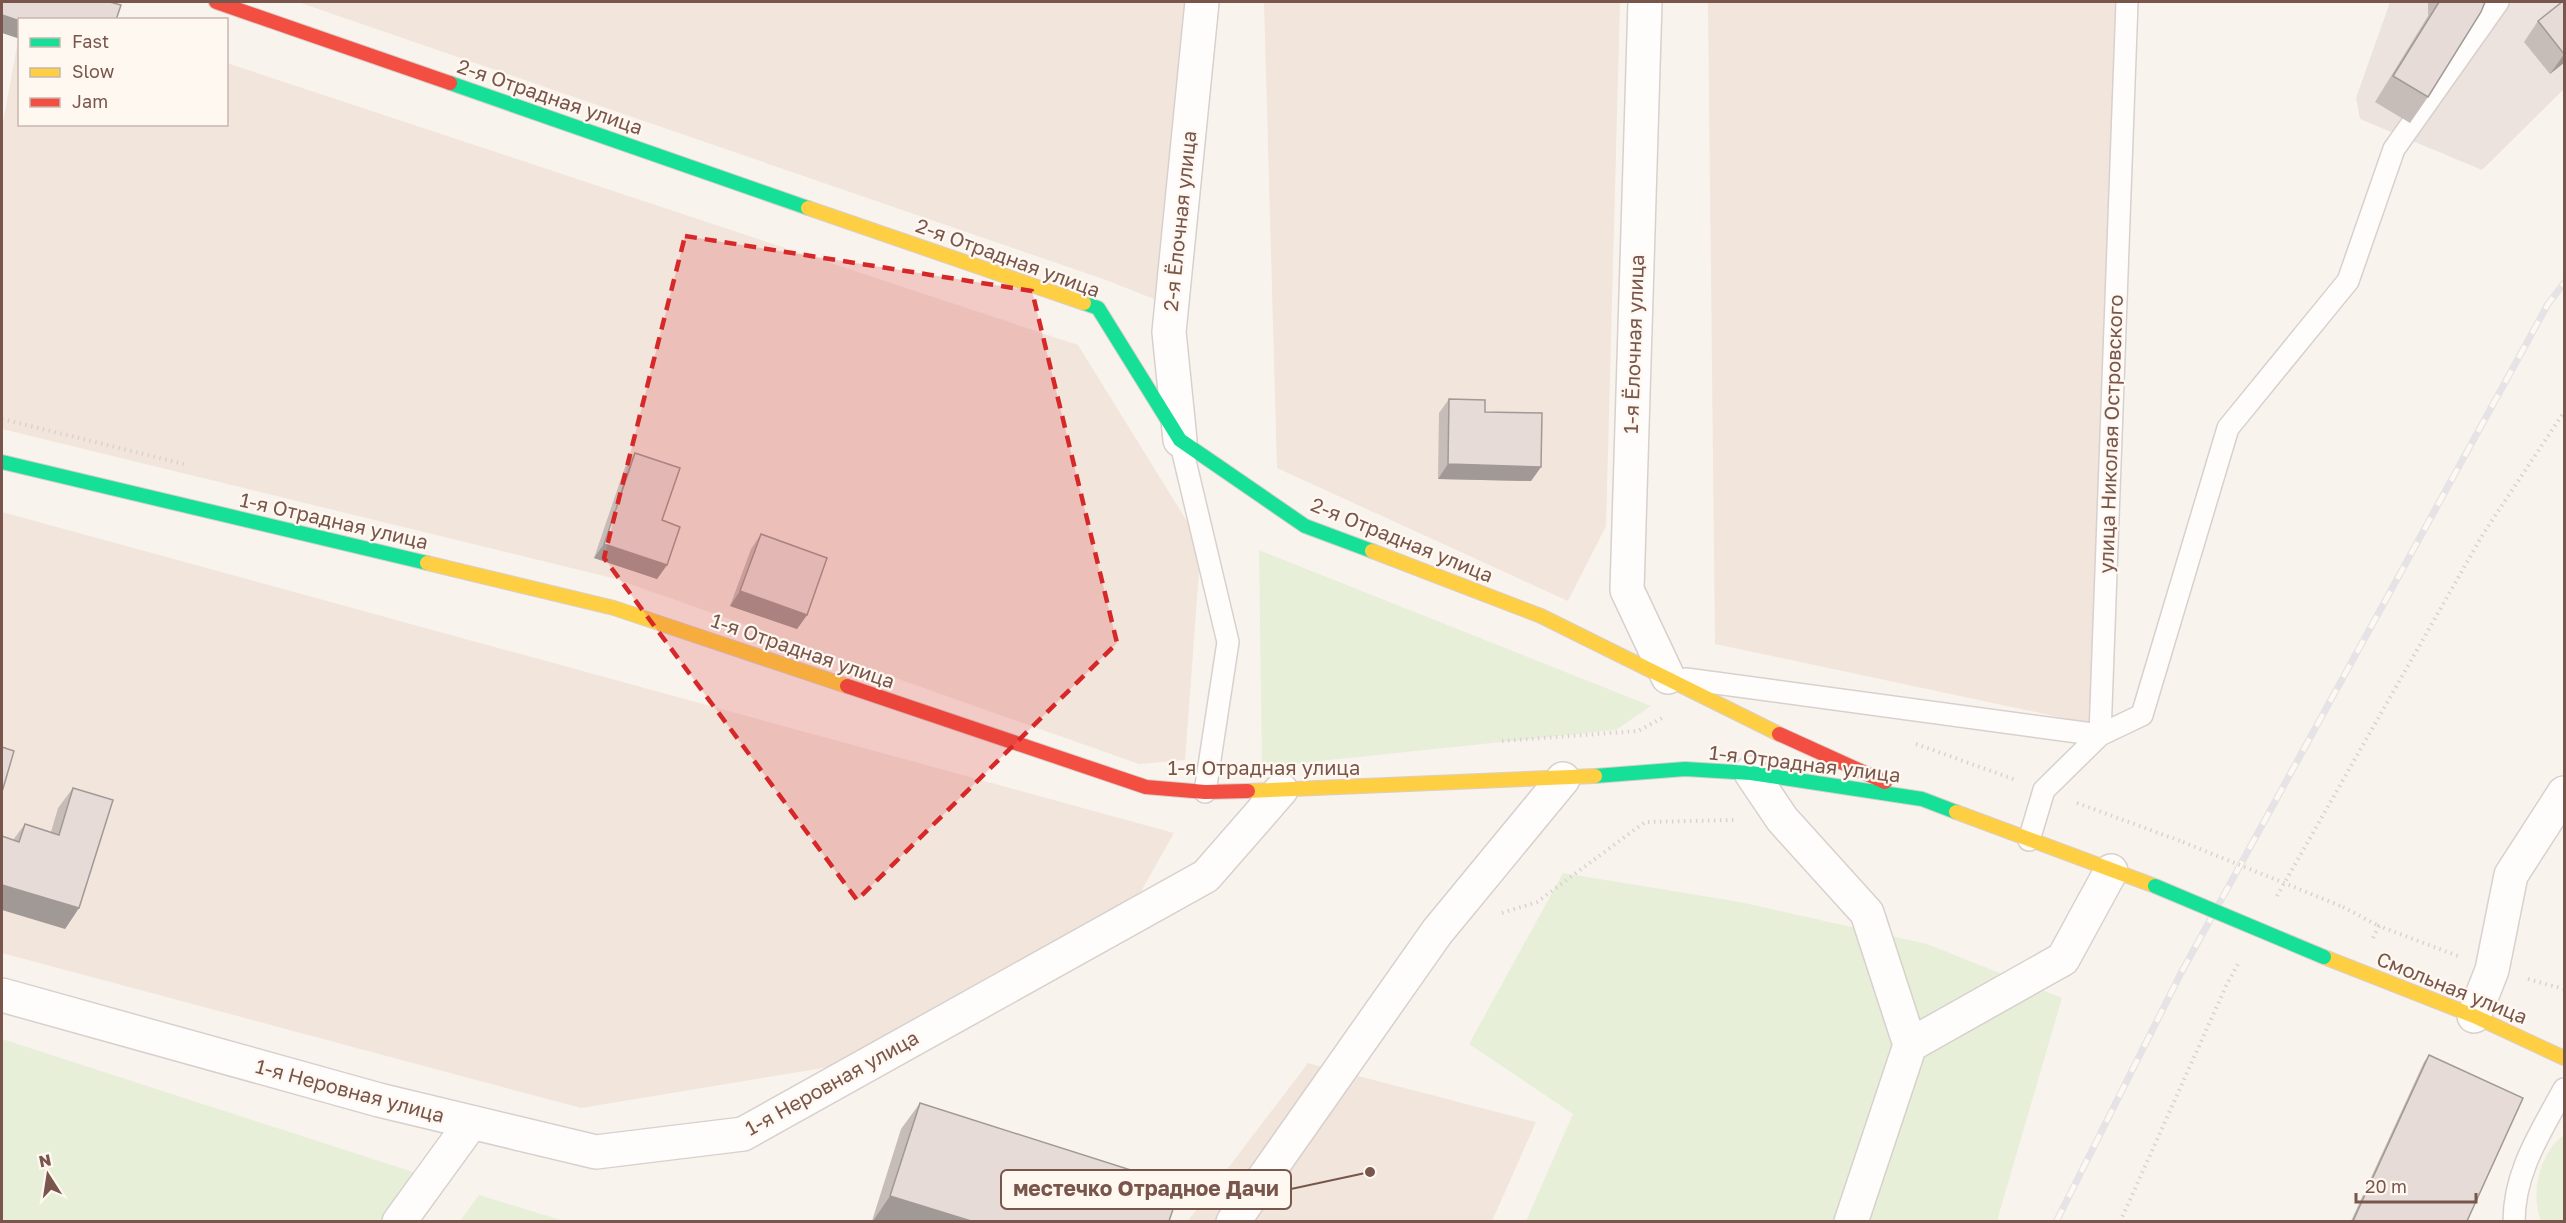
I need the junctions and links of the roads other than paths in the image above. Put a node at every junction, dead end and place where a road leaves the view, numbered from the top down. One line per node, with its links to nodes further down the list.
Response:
1 (216, 2): 6 (main road, 2-я Отрадная улица)
2 (1202, 2): 6 (street, 2-я Ёлочная улица)
3 (1645, 2): 8 (street, 1-я Ёлочная улица)
4 (2127, 2): 9 (lane, улица Николая Островского)
5 (2498, 2): 9 (lane)
6 (1180, 440): 8 (main road, 2-я Отрадная улица); 13 (lane)
7 (2, 462): 13 (main road, 1-я Отрадная улица)
8 (1668, 677): 9 (lane); 15 (main road, 2-я Отрадная улица)
9 (2100, 735): 16 (lane)
10 (1750, 773): 11 (main road, 1-я Отрадная улица); 15 (main road, 1-я Отрадная улица); 21 (street)
11 (1563, 779): 12 (main road, 1-я Отрадная улица); 26 (street)
12 (1281, 790): 13 (main road, 1-я Отрадная улица); 24 (street, 1-я Неровная улица)
13 (1205, 792)
14 (2565, 793): 20 (street)
15 (1922, 799): 16 (main road, 1-я Отрадная улица)
16 (2029, 840): 17 (main road, 1-я Отрадная улица)
17 (2111, 871): 18 (main road, 1-я Отрадная улица, bridge); 21 (street)
18 (2324, 957): 20 (main road, Смольная улица)
19 (2, 995): 24 (street, 1-я Неровная улица)
20 (2474, 1016): 22 (main road, Смольная улица)
21 (1910, 1045): 27 (street)
22 (2565, 1058)
23 (2565, 1089): 28 (lane)
24 (471, 1123): 25 (street)
25 (399, 1221)
26 (1233, 1221)
27 (1851, 1221)
28 (2514, 1221)

